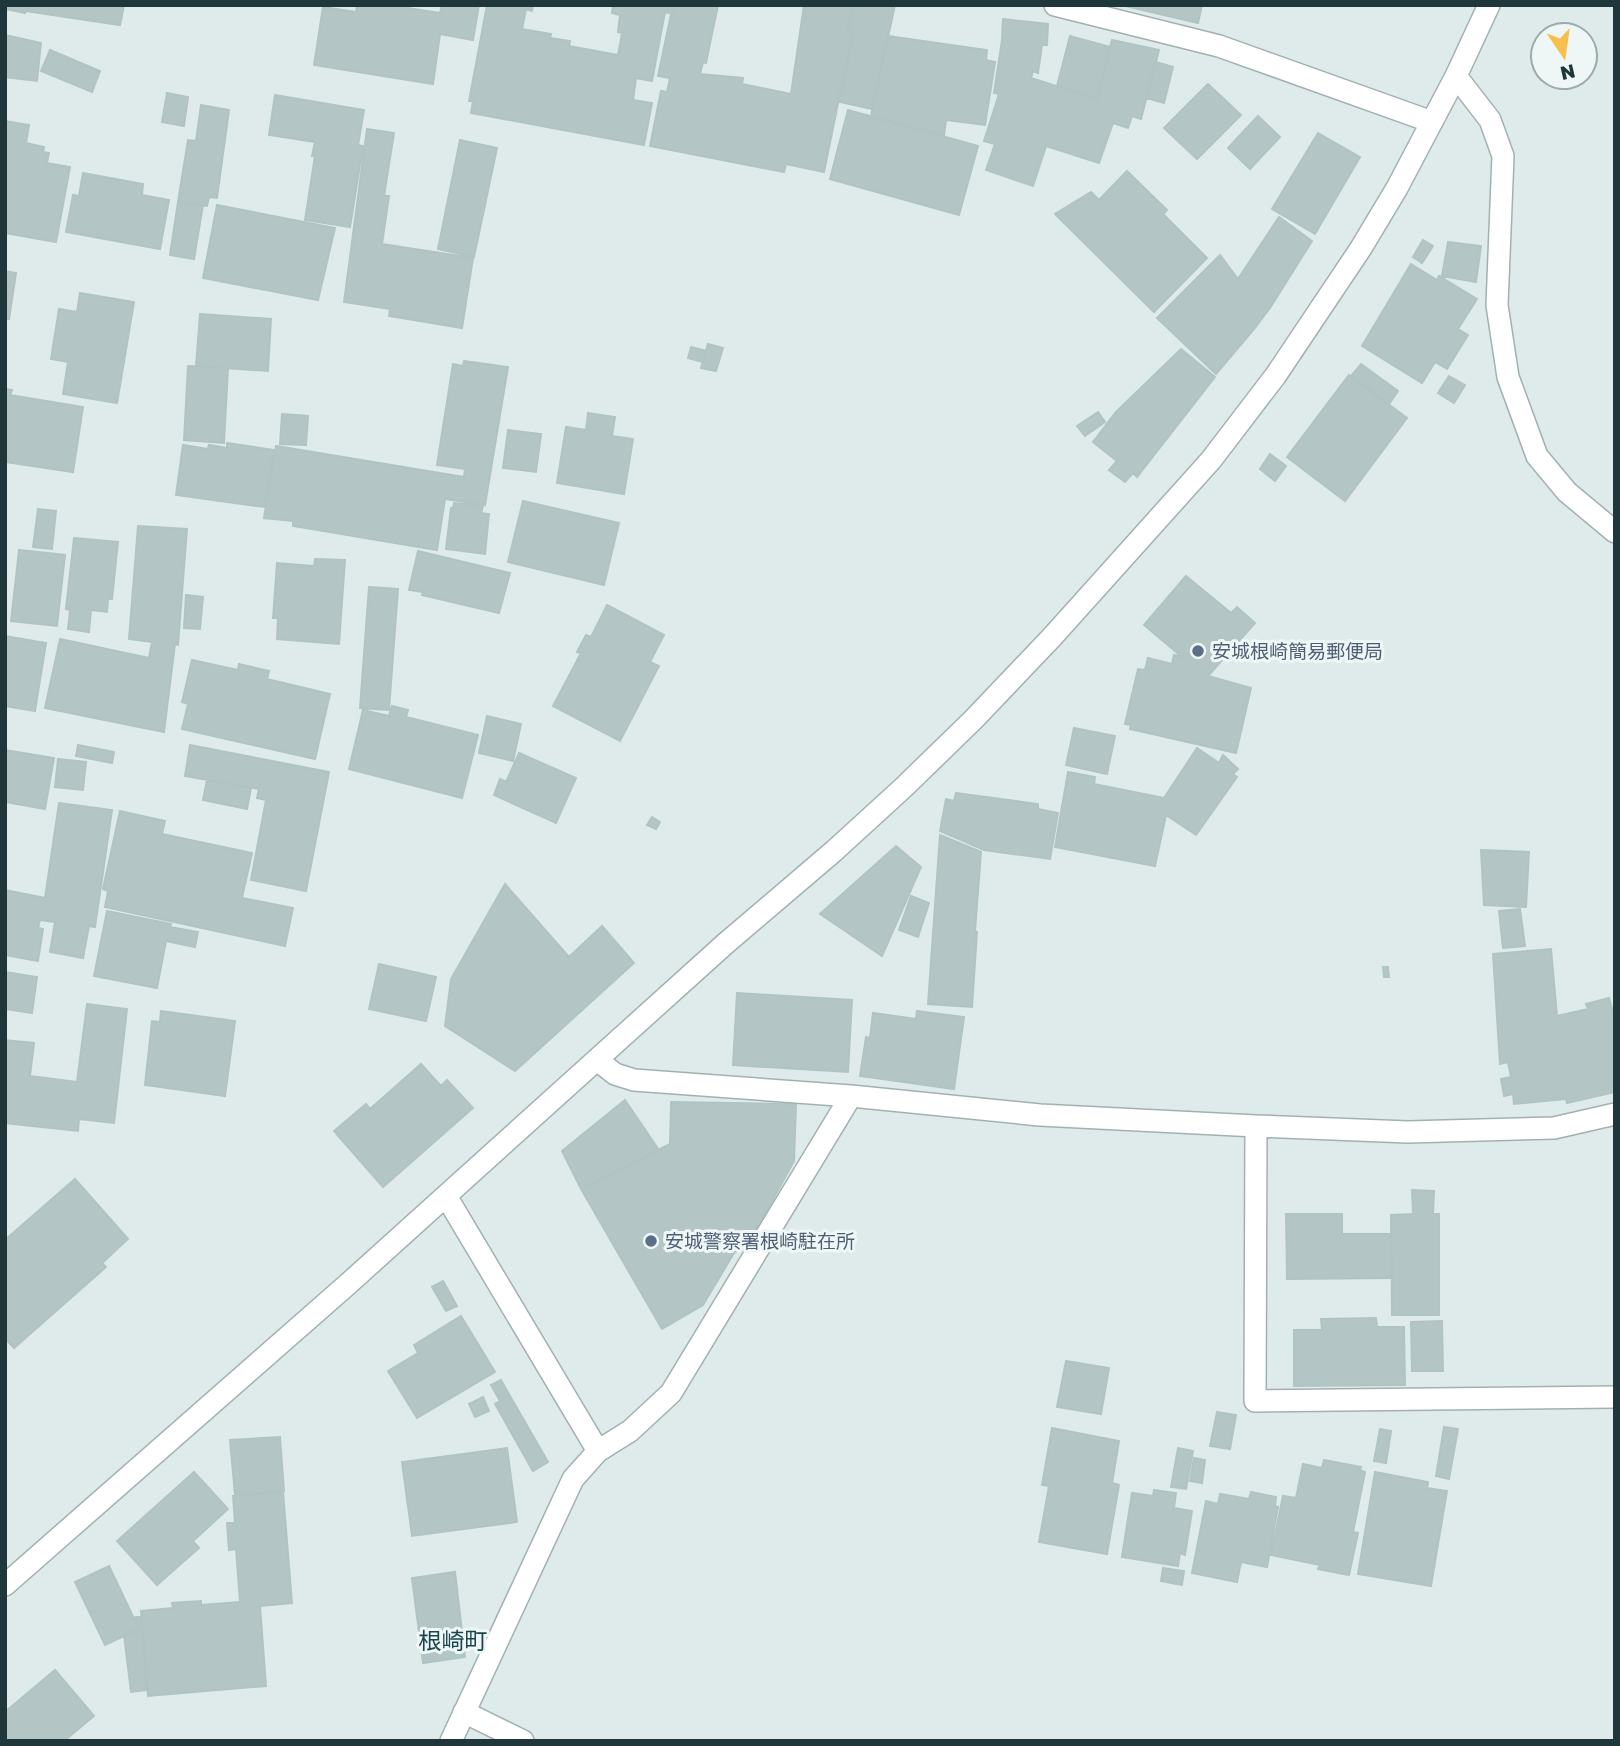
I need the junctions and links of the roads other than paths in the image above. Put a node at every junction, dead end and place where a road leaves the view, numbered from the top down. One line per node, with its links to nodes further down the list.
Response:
1 (1055, 5): 4 (street)
2 (1489, 5): 3 (street)
3 (1456, 76): 4 (street); 5 (street)
4 (1432, 122): 6 (street)
5 (1615, 532)
6 (597, 1060): 7 (street); 10 (street)
7 (851, 1096): 9 (street); 12 (street)
8 (1615, 1114): 9 (street)
9 (1256, 1126): 11 (street)
10 (446, 1196): 12 (street); 13 (street)
11 (1615, 1397)
12 (598, 1451): 14 (street)
13 (5, 1585)
14 (464, 1712): 15 (street); 16 (street)
15 (451, 1741)
16 (523, 1741)

